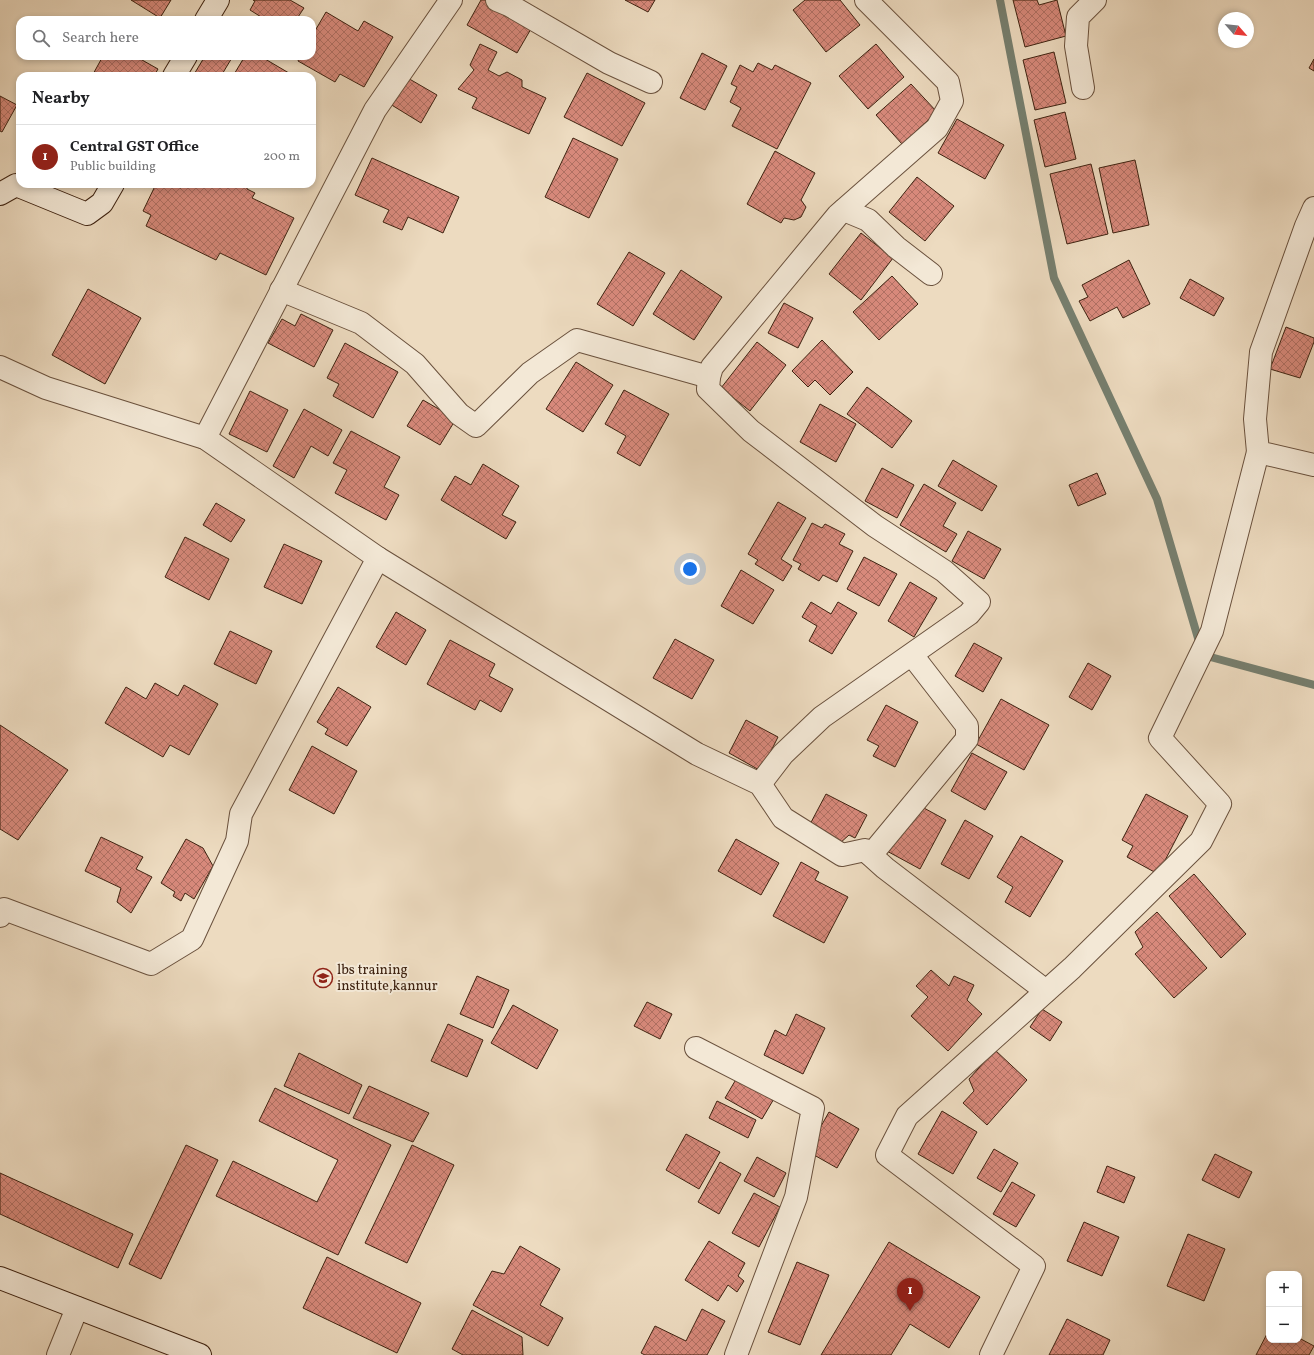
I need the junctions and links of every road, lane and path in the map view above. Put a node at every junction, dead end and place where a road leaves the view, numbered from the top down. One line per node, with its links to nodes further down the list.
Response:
1 (218, 0): 6 (street)
2 (451, 0): 18 (street)
3 (497, 0): 9 (street)
4 (866, 0): 16 (street)
5 (1095, 0): 10 (street)
6 (208, 16)
7 (184, 60): 8 (street)
8 (176, 72)
9 (651, 82)
10 (1083, 88)
11 (16, 185): 14 (street)
12 (23, 188): 13 (street)
13 (111, 188)
14 (0, 194)
15 (1314, 208): 22 (street)
16 (844, 210): 17 (street); 20 (street)
17 (931, 274)
18 (281, 290): 20 (street); 21 (street)
19 (0, 367): 21 (street)
20 (708, 377): 25 (street)
21 (205, 438): 24 (street)
22 (1258, 452): 23 (street); 29 (street)
23 (1314, 465)
24 (378, 558): 26 (street); 28 (street)
25 (912, 655): 26 (street); 27 (street)
26 (760, 784): 27 (street)
27 (871, 855): 29 (street)
28 (0, 916)
29 (1046, 991): 36 (street)
30 (696, 1048): 35 (street)
31 (0, 1278): 32 (street)
32 (77, 1308): 33 (street); 34 (street)
33 (58, 1355)
34 (200, 1355)
35 (736, 1355)
36 (991, 1355)

